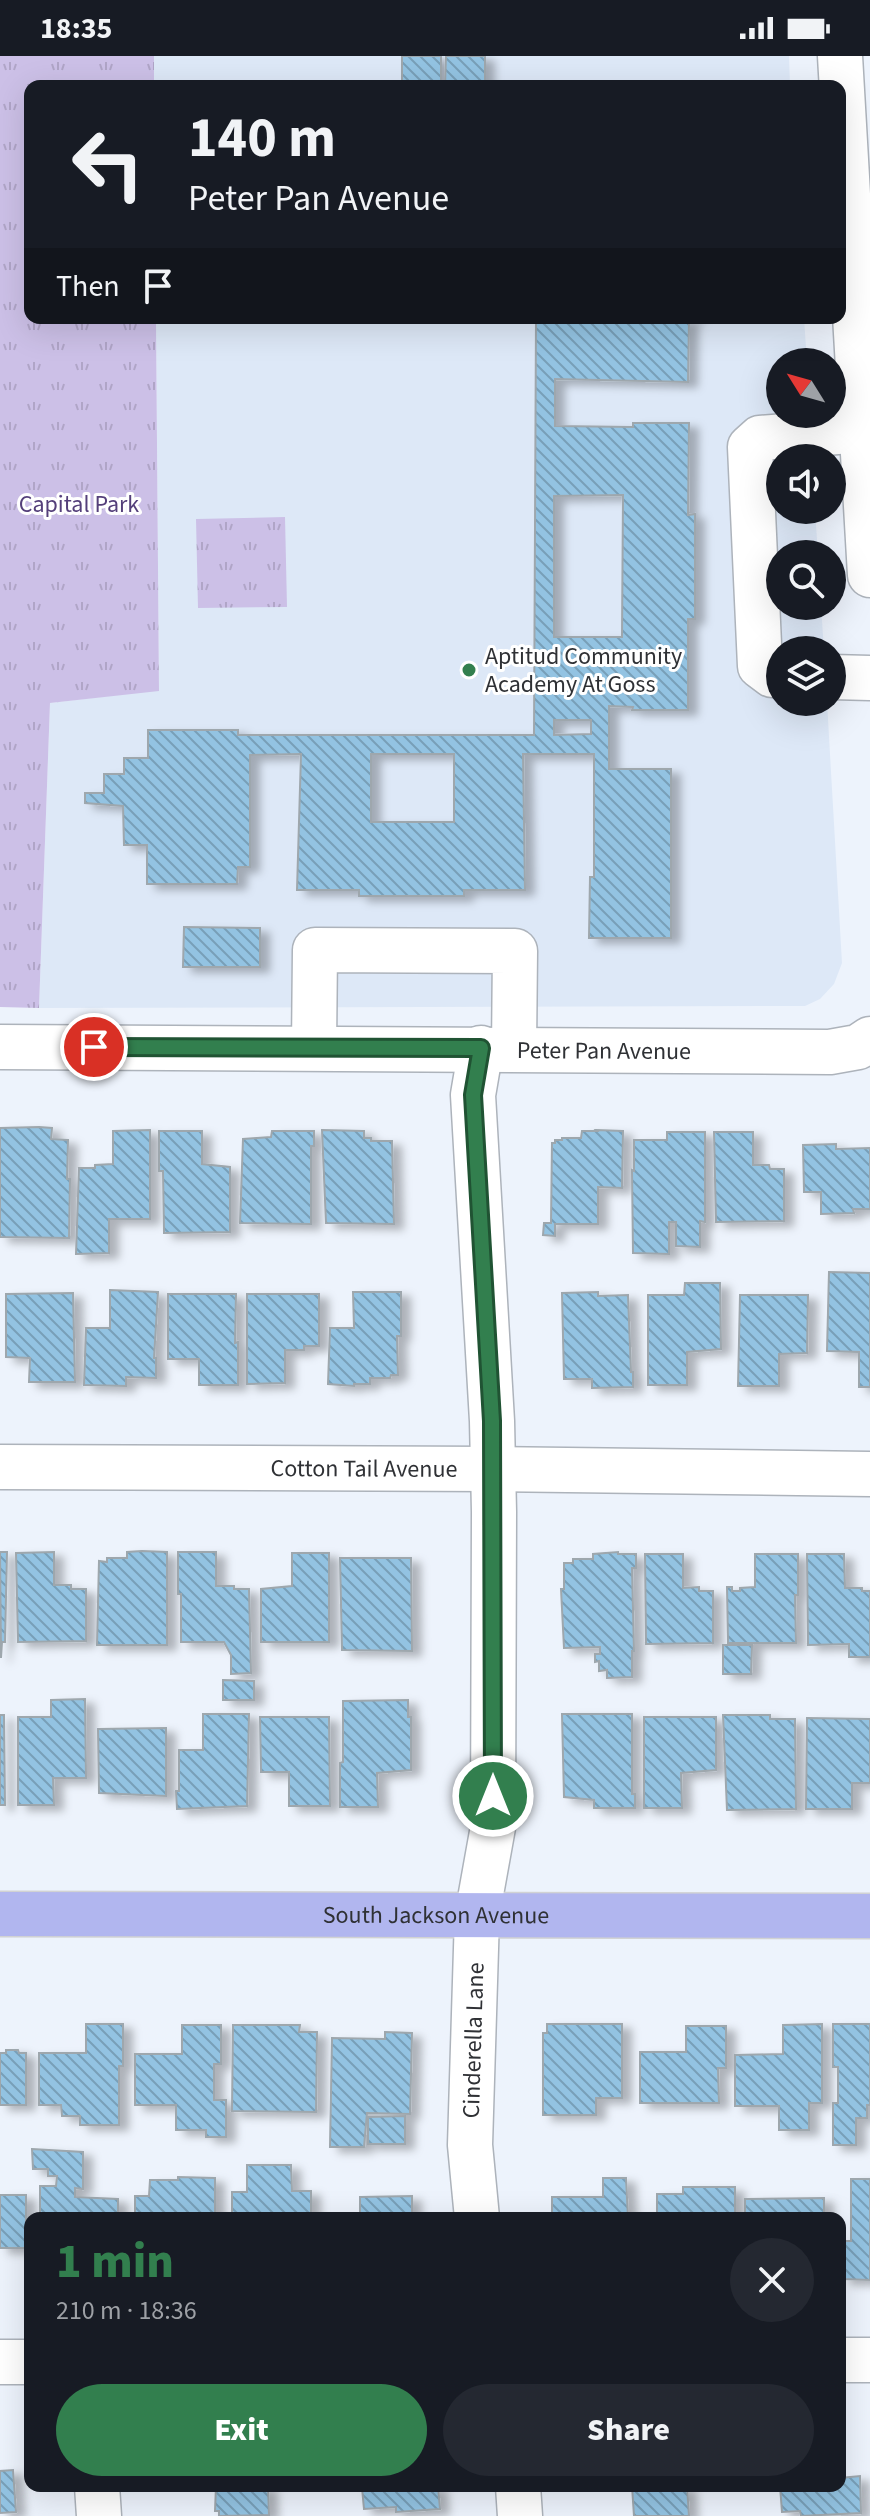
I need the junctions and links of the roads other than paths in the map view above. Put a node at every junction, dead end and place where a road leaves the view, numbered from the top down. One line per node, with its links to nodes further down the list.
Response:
1 (840, 56): 2 (street)
2 (841, 80)
3 (846, 154): 4 (street)
4 (863, 430): 5 (street); 6 (street)
5 (870, 575)
6 (766, 670)
7 (846, 677): 8 (street)
8 (870, 678)
9 (870, 1039): 12 (street, Peter Pan Avenue)
10 (0, 1047): 11 (street, Peter Pan Avenue)
11 (314, 1047): 12 (street, Peter Pan Avenue); 12 (street, Cinderella Lane)
12 (497, 1048): 14 (street, Cinderella Lane)
13 (0, 1467): 14 (street, Cotton Tail Avenue)
14 (493, 1469): 15 (street, Cotton Tail Avenue); 17 (street, Cinderella Lane)
15 (870, 1474)
16 (0, 1914): 17 (main road, South Jackson Avenue)
17 (477, 1916): 18 (main road, South Jackson Avenue); 19 (street, Cinderella Lane)
18 (870, 1916)
19 (476, 2212)
20 (846, 2360): 21 (street)
21 (870, 2360)
22 (0, 2362): 23 (street)
23 (24, 2362)
24 (97, 2492): 26 (street)
25 (518, 2492): 27 (street)
26 (99, 2516)
27 (520, 2516)

